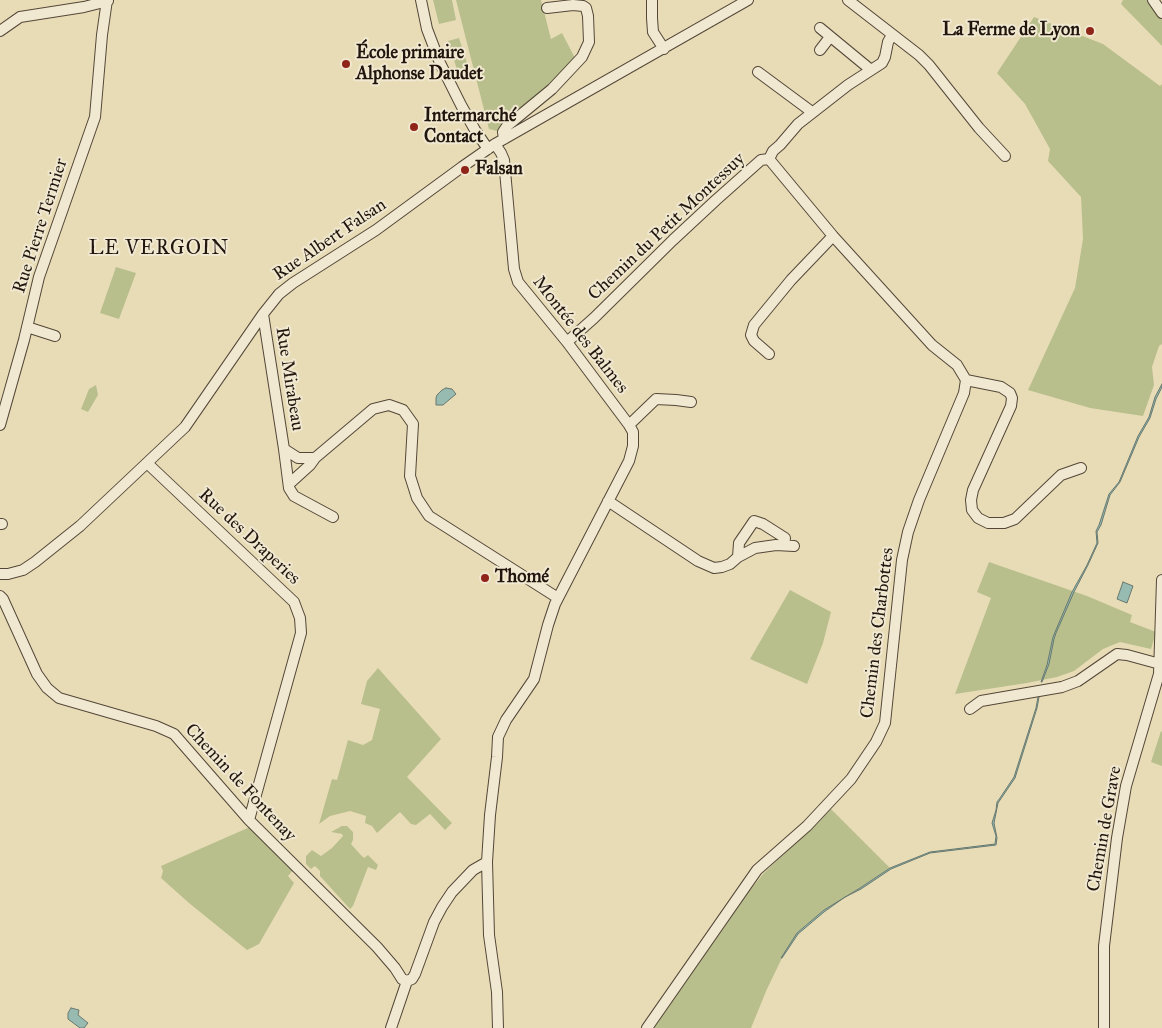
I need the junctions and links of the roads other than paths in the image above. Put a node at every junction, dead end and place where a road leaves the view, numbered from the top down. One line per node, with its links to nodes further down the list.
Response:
1 (421, 0): 19 (street, Montée des Balmes)
2 (653, 0): 14 (street)
3 (748, 0): 14 (street, Rue Albert Falsan)
4 (848, 0): 12 (street)
5 (1153, 0): 9 (street)
6 (103, 1): 11 (street); 24 (street, Rue Pierre Termier)
7 (584, 3): 8 (street); 19 (street)
8 (547, 8)
9 (1162, 13)
10 (820, 28): 13 (street)
11 (0, 31)
12 (892, 35): 16 (street); 20 (street)
13 (830, 37): 15 (street); 16 (street)
14 (664, 49): 19 (street, Rue Albert Falsan)
15 (820, 50)
16 (871, 70): 18 (street)
17 (758, 72): 18 (street)
18 (812, 112): 21 (street)
19 (496, 144): 23 (street, Rue Albert Falsan); 26 (street, Montée des Balmes)
20 (1005, 156)
21 (769, 159): 22 (street); 26 (street, Chemin du Petit Montessuy)
22 (834, 236): 27 (street); 28 (street)
23 (263, 314): 32 (street, Rue Mirabeau); 34 (street, Rue Albert Falsan)
24 (27, 327): 25 (street); 31 (street, Rue Pierre Termier)
25 (55, 337)
26 (567, 342): 30 (street, Montée des Balmes)
27 (769, 354)
28 (966, 380): 35 (street); 51 (street, Chemin des Charbottes)
29 (691, 402): 30 (street)
30 (629, 424): 37 (street, Montée des Balmes)
31 (0, 425)
32 (284, 449): 33 (street, Rue Mirabeau); 36 (street, Rue Mirabeau)
33 (315, 458): 36 (street); 43 (street)
34 (147, 463): 40 (street, Rue Albert Falsan); 46 (street, Rue des Draperies)
35 (1081, 468)
36 (289, 484): 38 (street)
37 (608, 501): 39 (street); 43 (street, Montée des Balmes)
38 (333, 517)
39 (738, 556): 39 (street)
40 (0, 574)
41 (1162, 580): 44 (street, Chemin de Grave)
42 (0, 596): 46 (street, Chemin de Fontenay)
43 (558, 598): 47 (street, Montée des Balmes)
44 (1160, 664): 45 (street); 52 (street, Chemin de Grave)
45 (970, 709)
46 (249, 820): 48 (street, Chemin de Fontenay)
47 (487, 862): 48 (street); 50 (street, Montée des Balmes)
48 (407, 981): 49 (street)
49 (391, 1028)
50 (498, 1028)
51 (647, 1028)
52 (1104, 1028)

